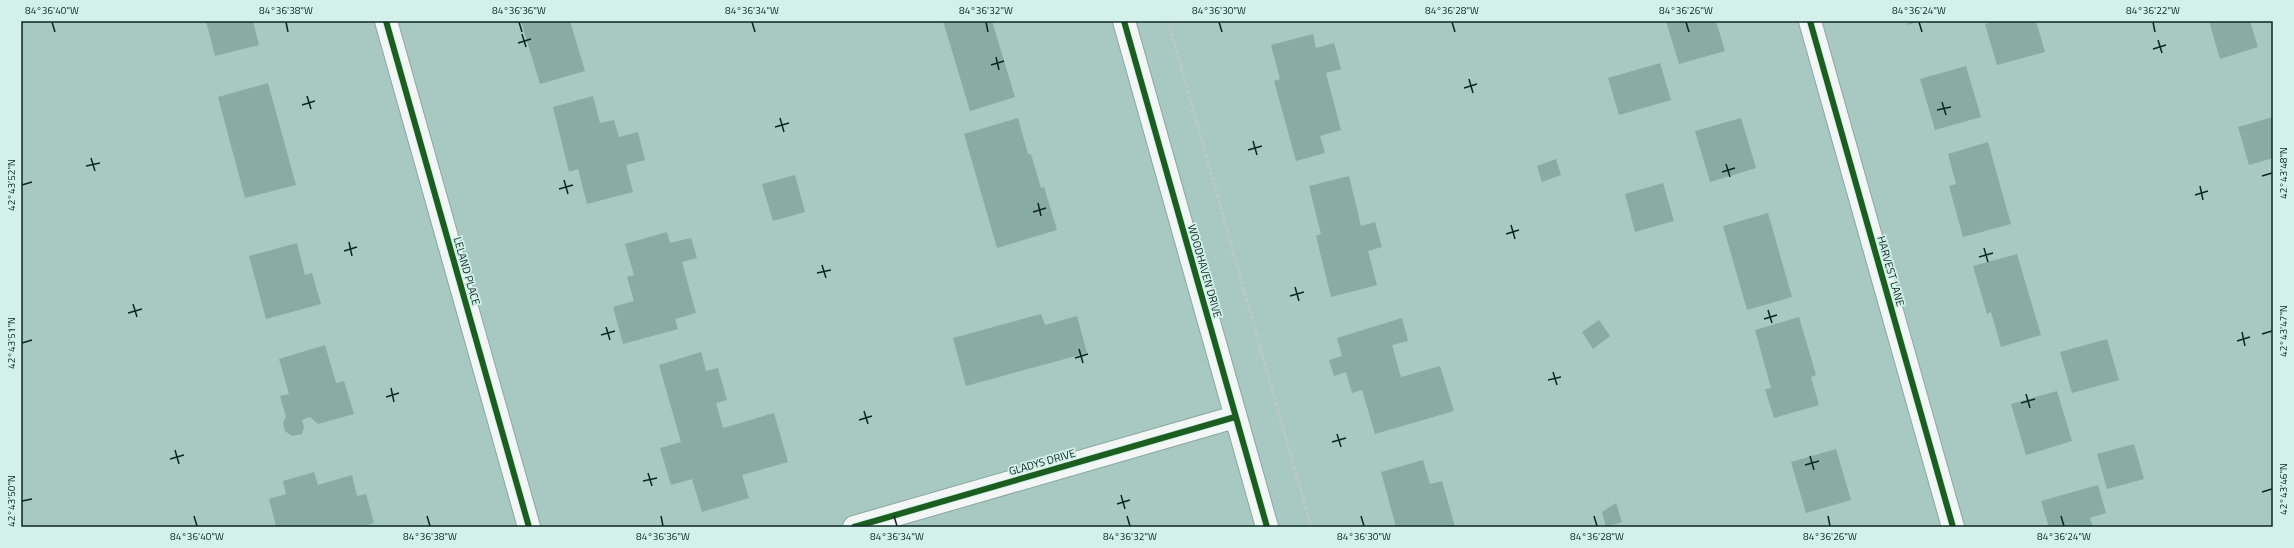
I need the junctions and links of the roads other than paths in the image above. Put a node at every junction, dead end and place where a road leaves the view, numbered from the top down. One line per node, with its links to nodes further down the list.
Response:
1 (386, 21): 5 (street, LELAND PLACE)
2 (1124, 21): 4 (street, WOODHAVEN DRIVE)
3 (1810, 21): 8 (street, HARVEST LANE)
4 (1235, 417): 6 (street, GLADYS DRIVE); 7 (street, WOODHAVEN DRIVE)
5 (529, 527)
6 (854, 527)
7 (1266, 527)
8 (1953, 527)

